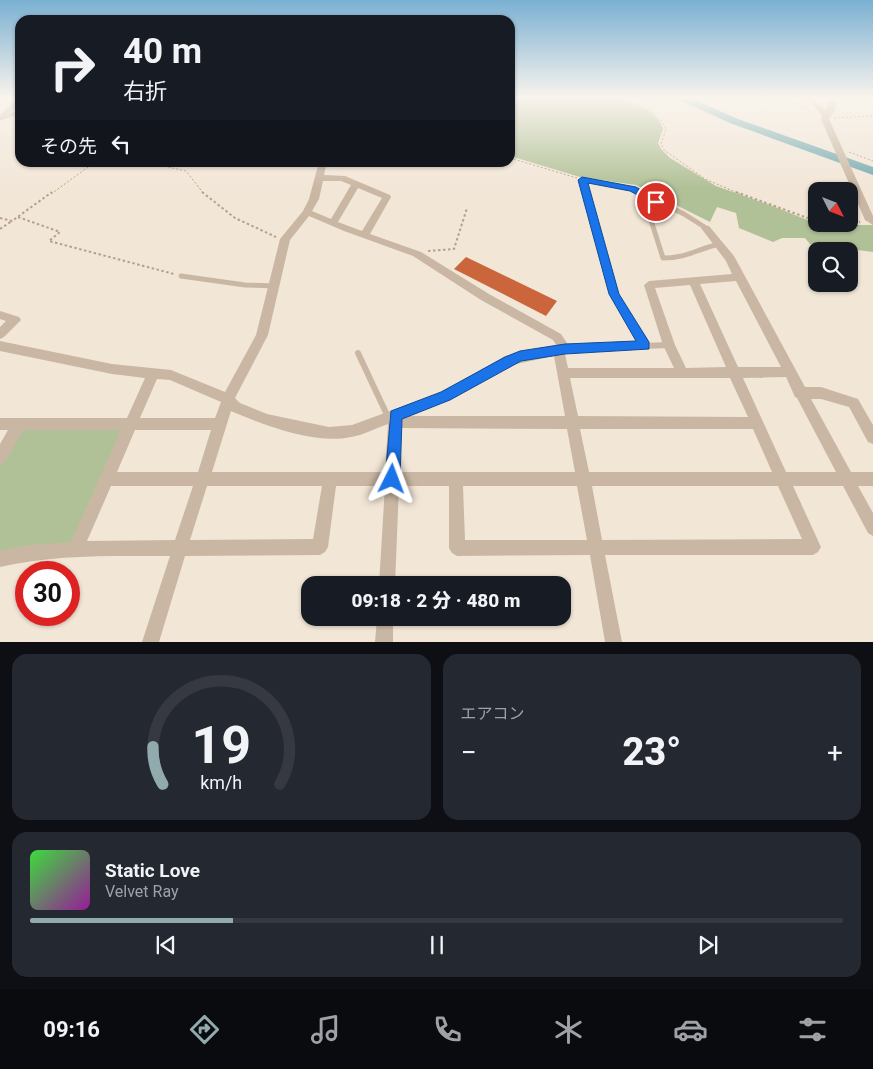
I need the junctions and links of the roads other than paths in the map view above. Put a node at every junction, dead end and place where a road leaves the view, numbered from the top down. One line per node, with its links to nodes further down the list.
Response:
1 (830, 128): 7 (street)
2 (322, 167): 3 (street)
3 (320, 178): 4 (street); 5 (street)
4 (356, 184): 8 (street); 10 (street)
5 (307, 212): 8 (street); 15 (street)
6 (650, 218): 11 (lane)
7 (871, 221)
8 (333, 223): 10 (street)
9 (706, 228): 11 (street); 19 (lane)
10 (364, 235): 21 (street)
11 (720, 244): 13 (street)
12 (181, 276): 15 (lane)
13 (739, 278): 14 (street); 25 (street)
14 (692, 281): 20 (street); 24 (street)
15 (275, 286): 29 (street)
16 (0, 315): 17 (street)
17 (0, 334)
18 (0, 346): 23 (street)
19 (645, 346): 20 (lane); 21 (lane)
20 (669, 346): 27 (street)
21 (562, 350): 26 (street); 30 (street)
22 (358, 353): 30 (lane)
23 (153, 372): 29 (street); 32 (street)
24 (734, 372): 25 (street); 27 (street); 33 (street)
25 (788, 372): 28 (street)
26 (562, 373): 27 (street); 31 (street)
27 (682, 373)
28 (799, 393): 37 (street); 44 (street)
29 (228, 400): 30 (street); 36 (street)
30 (393, 418): 31 (street); 42 (street)
31 (573, 422): 33 (street); 47 (street)
32 (131, 423): 35 (street); 36 (street); 39 (street)
33 (757, 423): 43 (street)
34 (0, 424): 35 (street)
35 (19, 424): 38 (street)
36 (220, 424): 40 (street)
37 (873, 438)
38 (0, 457)
39 (107, 479): 40 (street); 51 (street)
40 (202, 479): 41 (street); 49 (street)
41 (330, 479): 42 (street); 49 (street)
42 (392, 479): 46 (street); 53 (street)
43 (783, 479): 44 (street); 47 (street); 50 (street)
44 (847, 479): 45 (street); 48 (street)
45 (873, 479)
46 (456, 480): 47 (street); 50 (street)
47 (583, 480): 50 (street)
48 (873, 528)
49 (180, 548): 51 (street); 55 (street)
50 (597, 548): 57 (street)
51 (76, 549): 52 (street)
52 (0, 559)
53 (387, 576)
54 (385, 626): 56 (street)
55 (150, 642)
56 (384, 642)
57 (614, 642)

